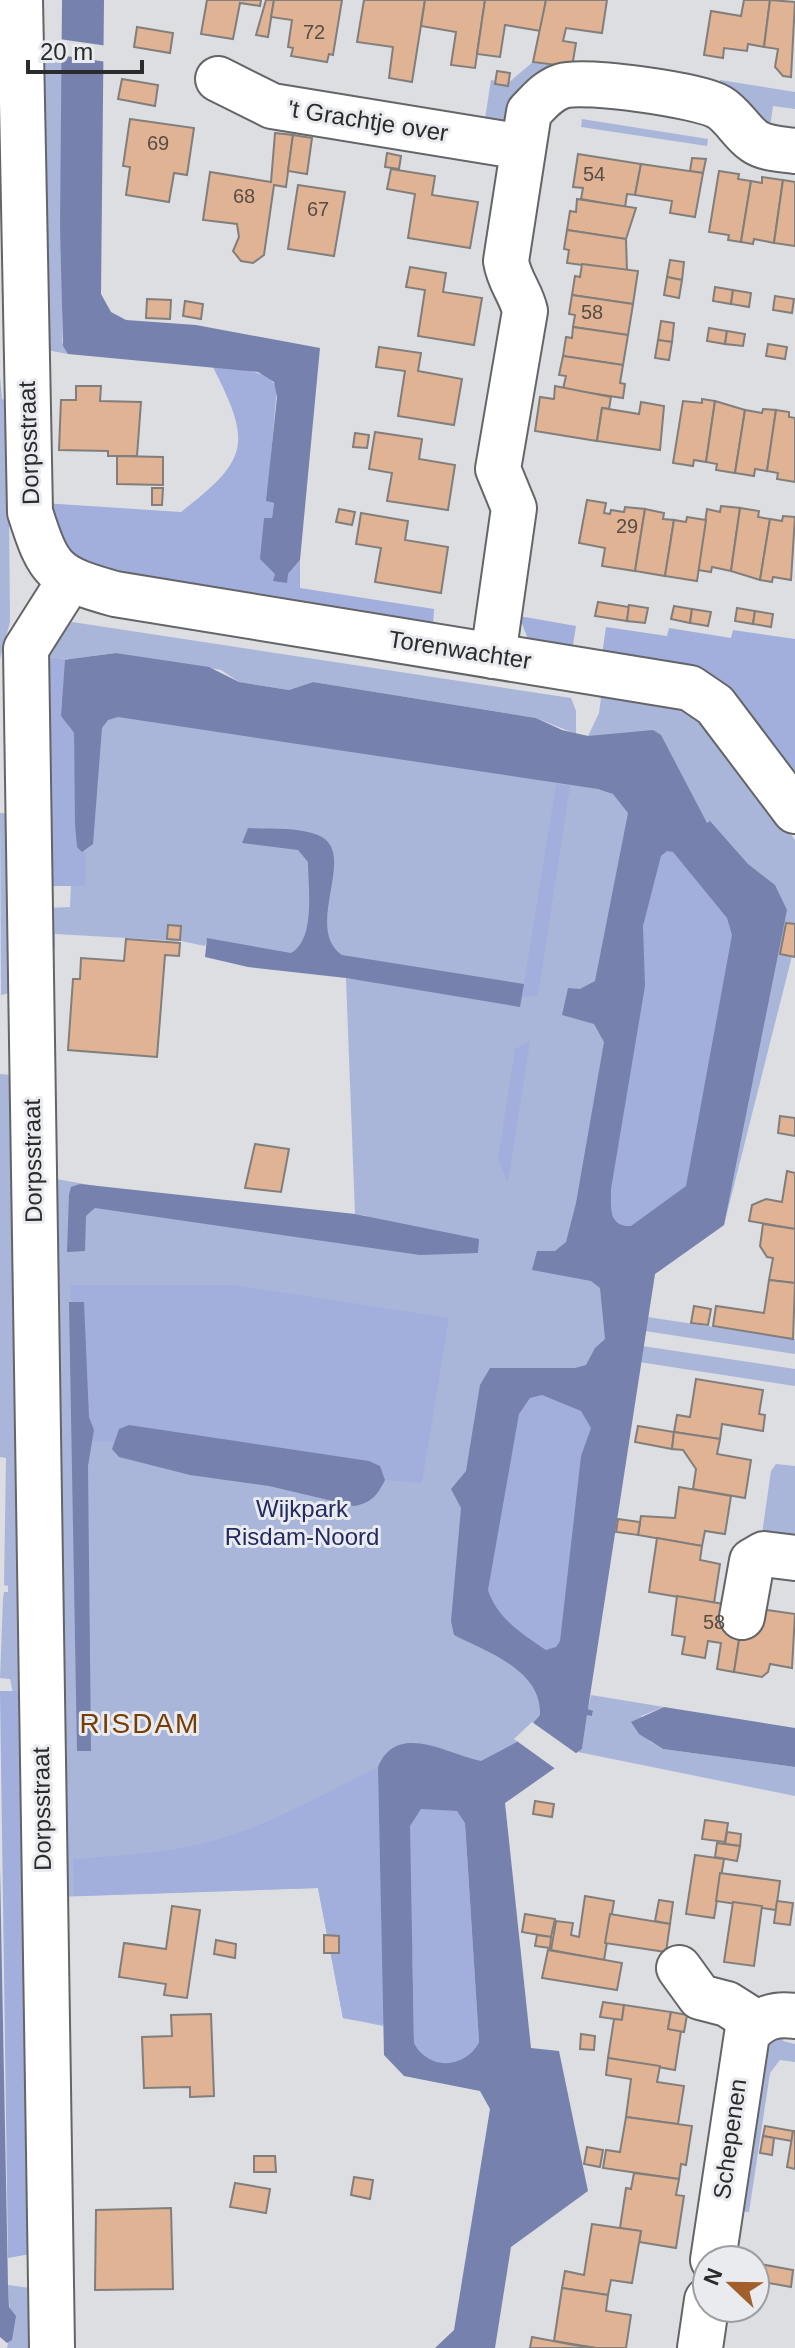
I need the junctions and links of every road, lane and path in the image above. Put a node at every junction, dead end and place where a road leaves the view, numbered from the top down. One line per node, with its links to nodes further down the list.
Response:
1 (20, 0): 5 (street, Dorpsstraat)
2 (218, 79): 3 (street, 't Grachtje over)
3 (523, 147): 4 (street); 6 (street)
4 (795, 151)
5 (69, 581): 6 (street, Torenwachter); 14 (street, Dorpsstraat)
6 (493, 656): 7 (street, Torenwachter)
7 (795, 811)
8 (795, 1558): 9 (street)
9 (742, 1617)
10 (679, 1968): 11 (street, Schepenen)
11 (776, 2019): 12 (street, Schepenen)
12 (715, 2244)
13 (704, 2324): 15 (street)
14 (52, 2348)
15 (700, 2348)

